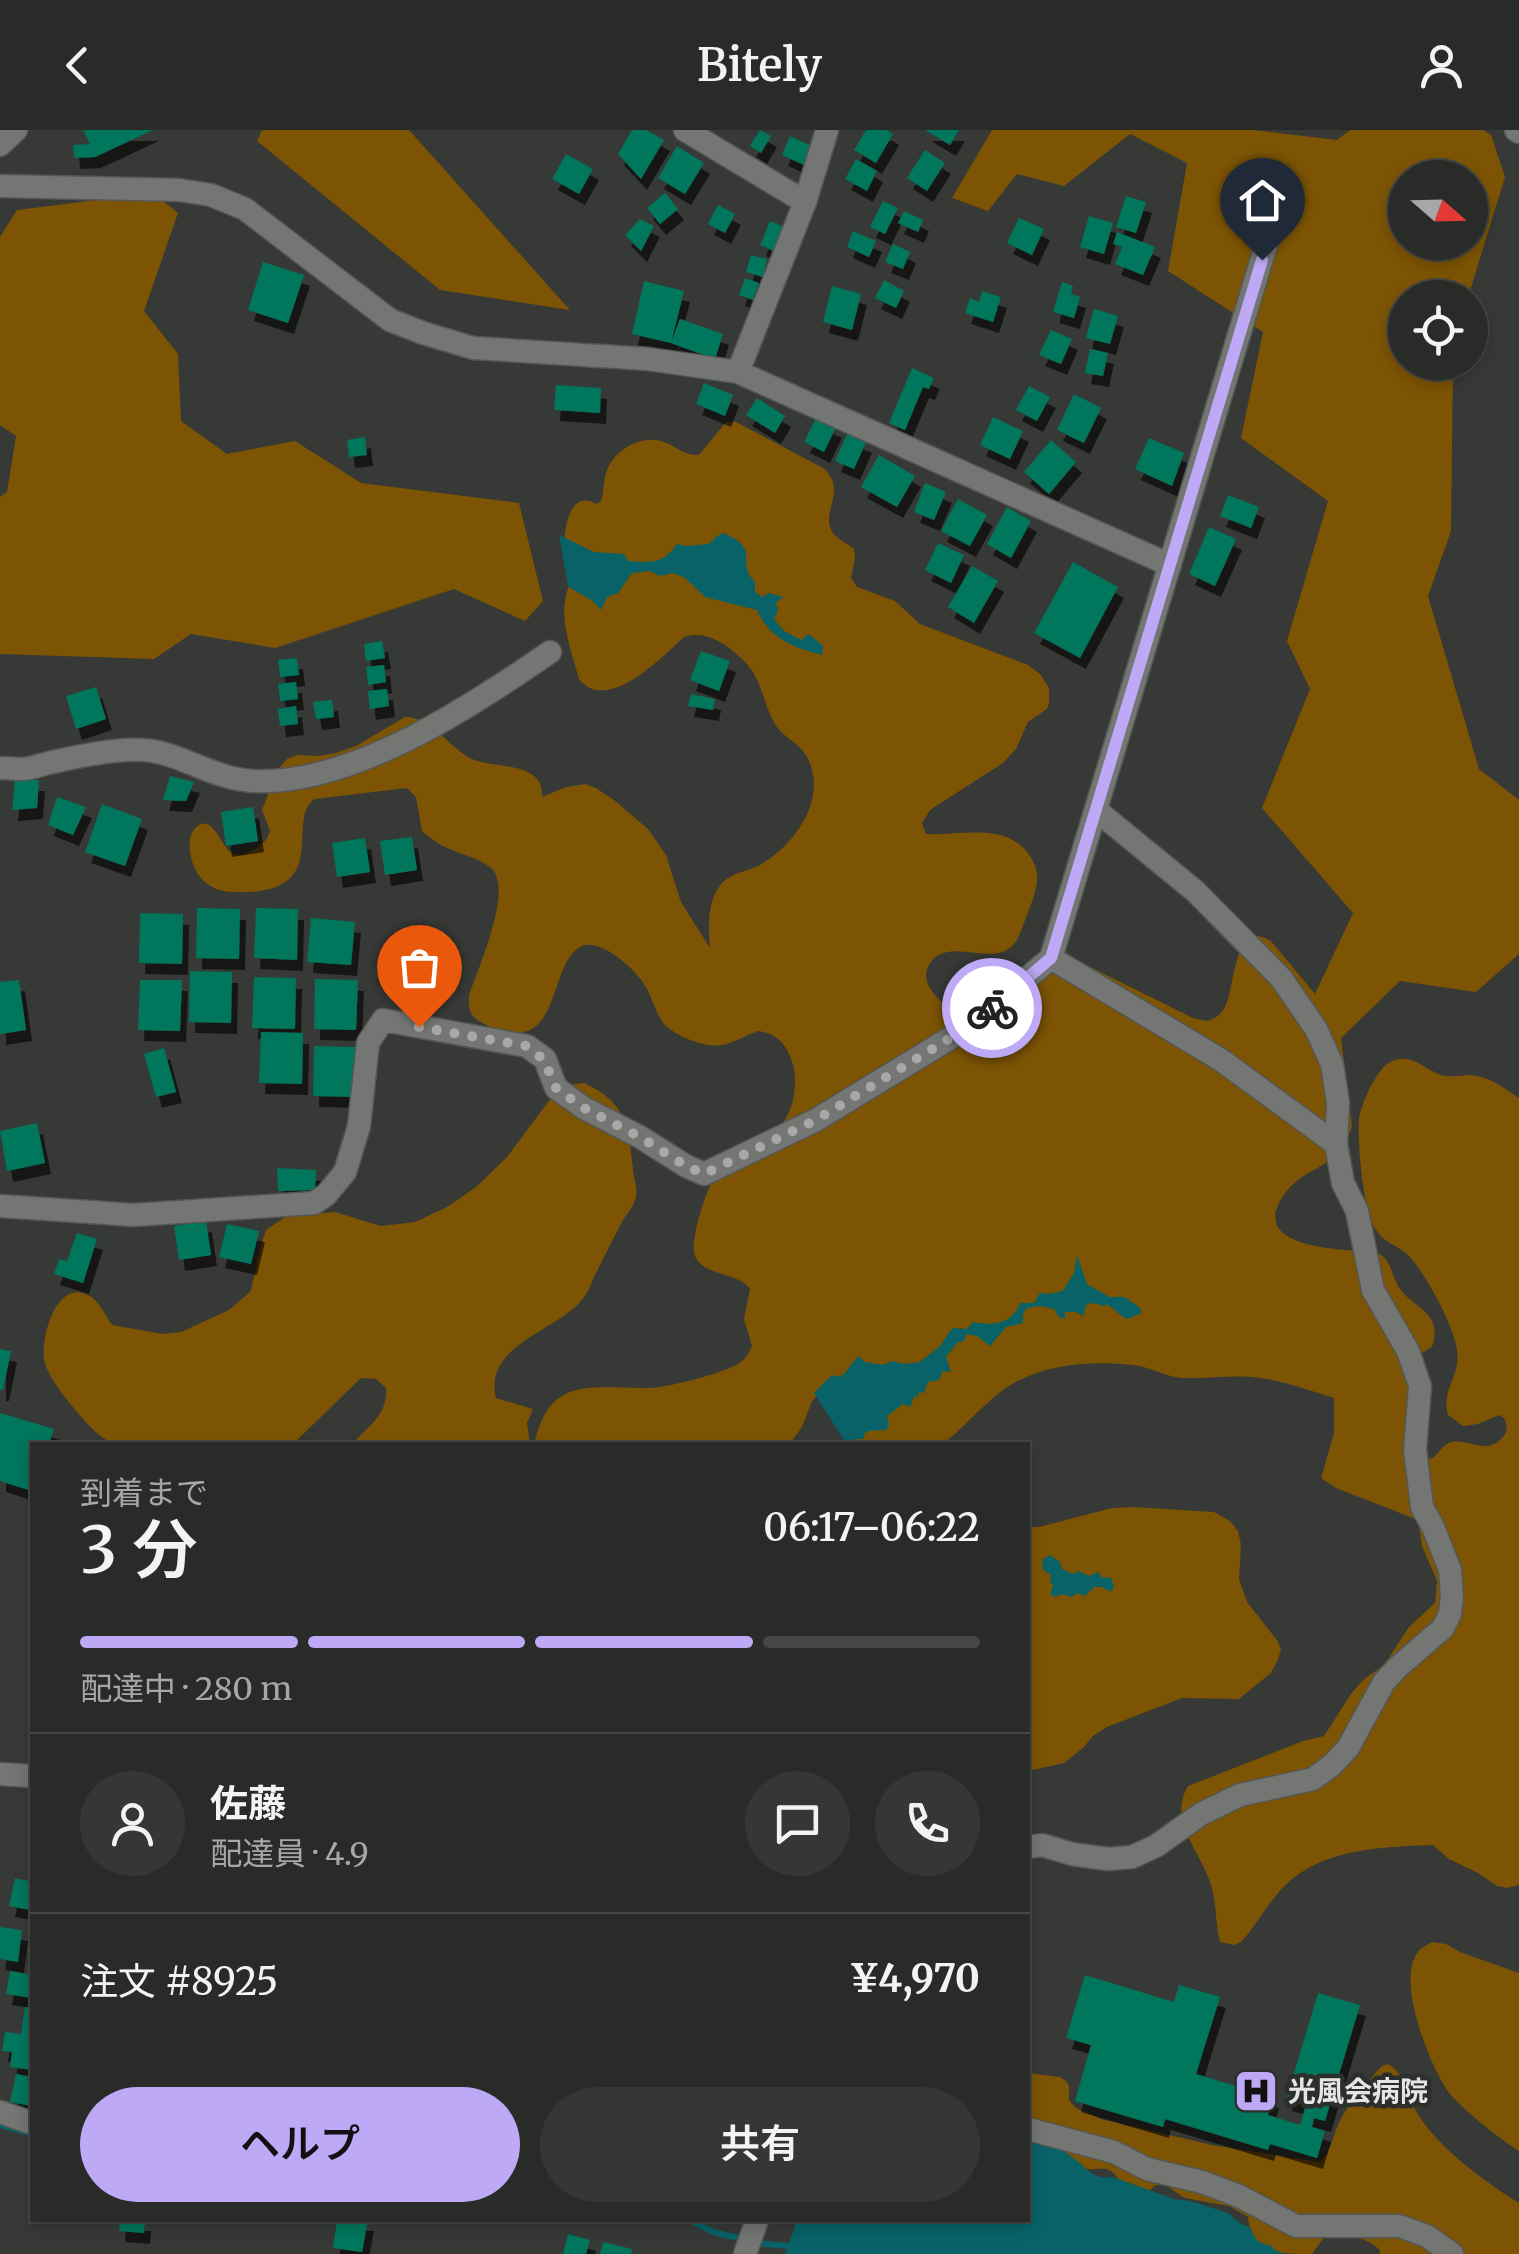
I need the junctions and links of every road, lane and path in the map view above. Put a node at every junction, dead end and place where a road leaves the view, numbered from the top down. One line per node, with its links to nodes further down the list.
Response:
1 (16, 130): 4 (street)
2 (685, 130): 6 (street)
3 (827, 130): 6 (street)
4 (0, 145)
5 (0, 186): 8 (street)
6 (805, 202): 8 (street)
7 (1274, 222): 9 (street)
8 (738, 372): 9 (street)
9 (1170, 565): 12 (street)
10 (550, 652): 11 (street)
11 (0, 768)
12 (1096, 810): 13 (street); 14 (street)
13 (1051, 958): 14 (street); 15 (street)
14 (1336, 1144): 18 (street)
15 (0, 1206)
16 (0, 1774): 17 (street)
17 (30, 1776)
18 (1030, 1847)
19 (0, 2112): 20 (street)
20 (30, 2123)
21 (1030, 2130): 24 (street)
22 (756, 2222): 23 (street)
23 (745, 2254)
24 (1452, 2254)

